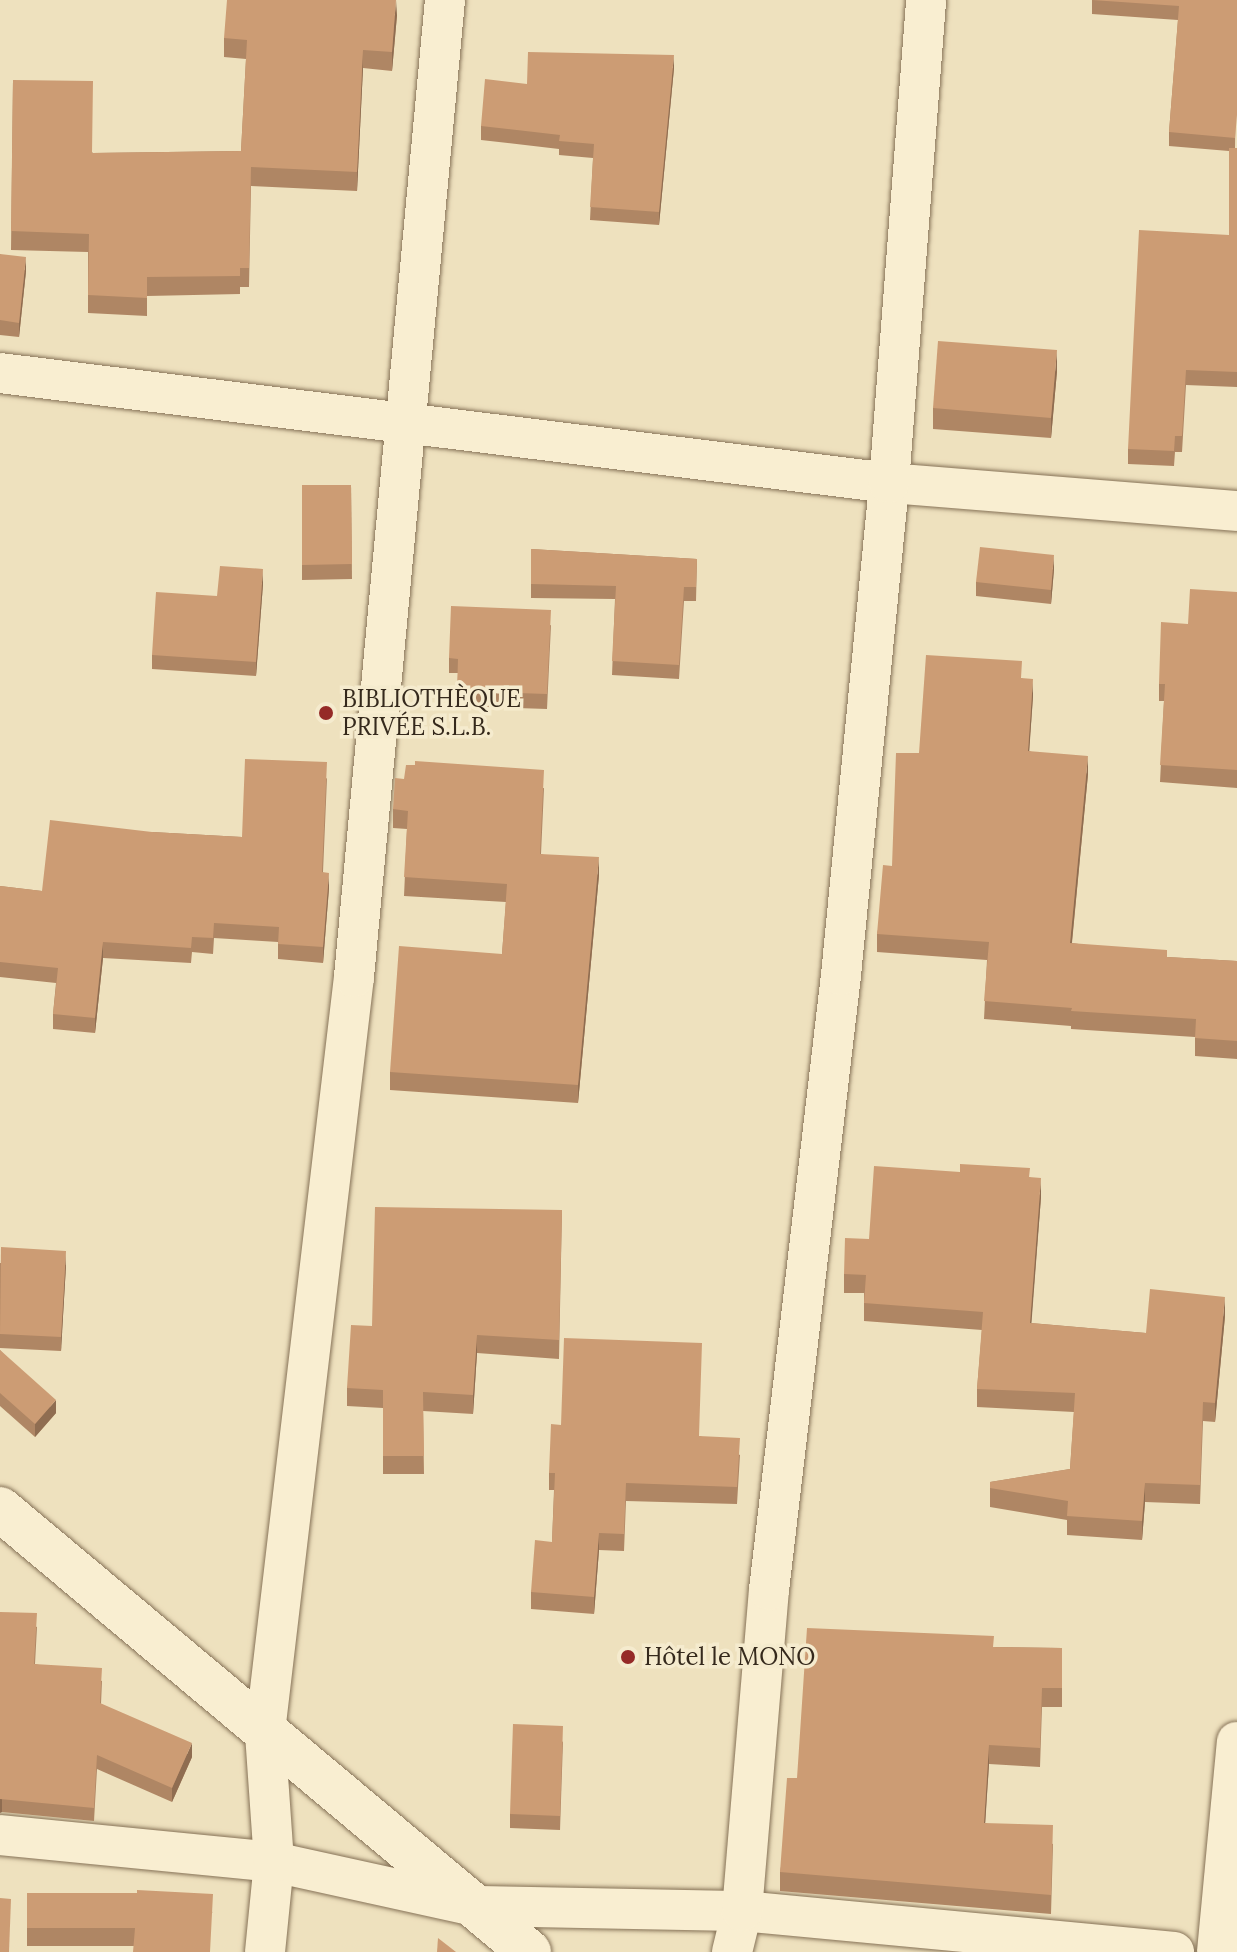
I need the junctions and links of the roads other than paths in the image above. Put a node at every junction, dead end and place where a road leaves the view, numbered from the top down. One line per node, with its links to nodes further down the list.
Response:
1 (445, 0): 4 (street)
2 (926, 0): 5 (street)
3 (0, 373): 4 (street)
4 (405, 425): 5 (street); 8 (street)
5 (889, 483): 6 (street); 13 (street)
6 (1237, 511)
7 (0, 1509): 8 (street)
8 (265, 1732): 11 (street); 12 (street)
9 (1237, 1742): 18 (street)
10 (0, 1835): 11 (street)
11 (274, 1862): 12 (street); 14 (street)
12 (474, 1906): 13 (street); 15 (street)
13 (742, 1911): 16 (street); 17 (street)
14 (265, 1952)
15 (529, 1952)
16 (732, 1952)
17 (1174, 1952)
18 (1217, 1952)

